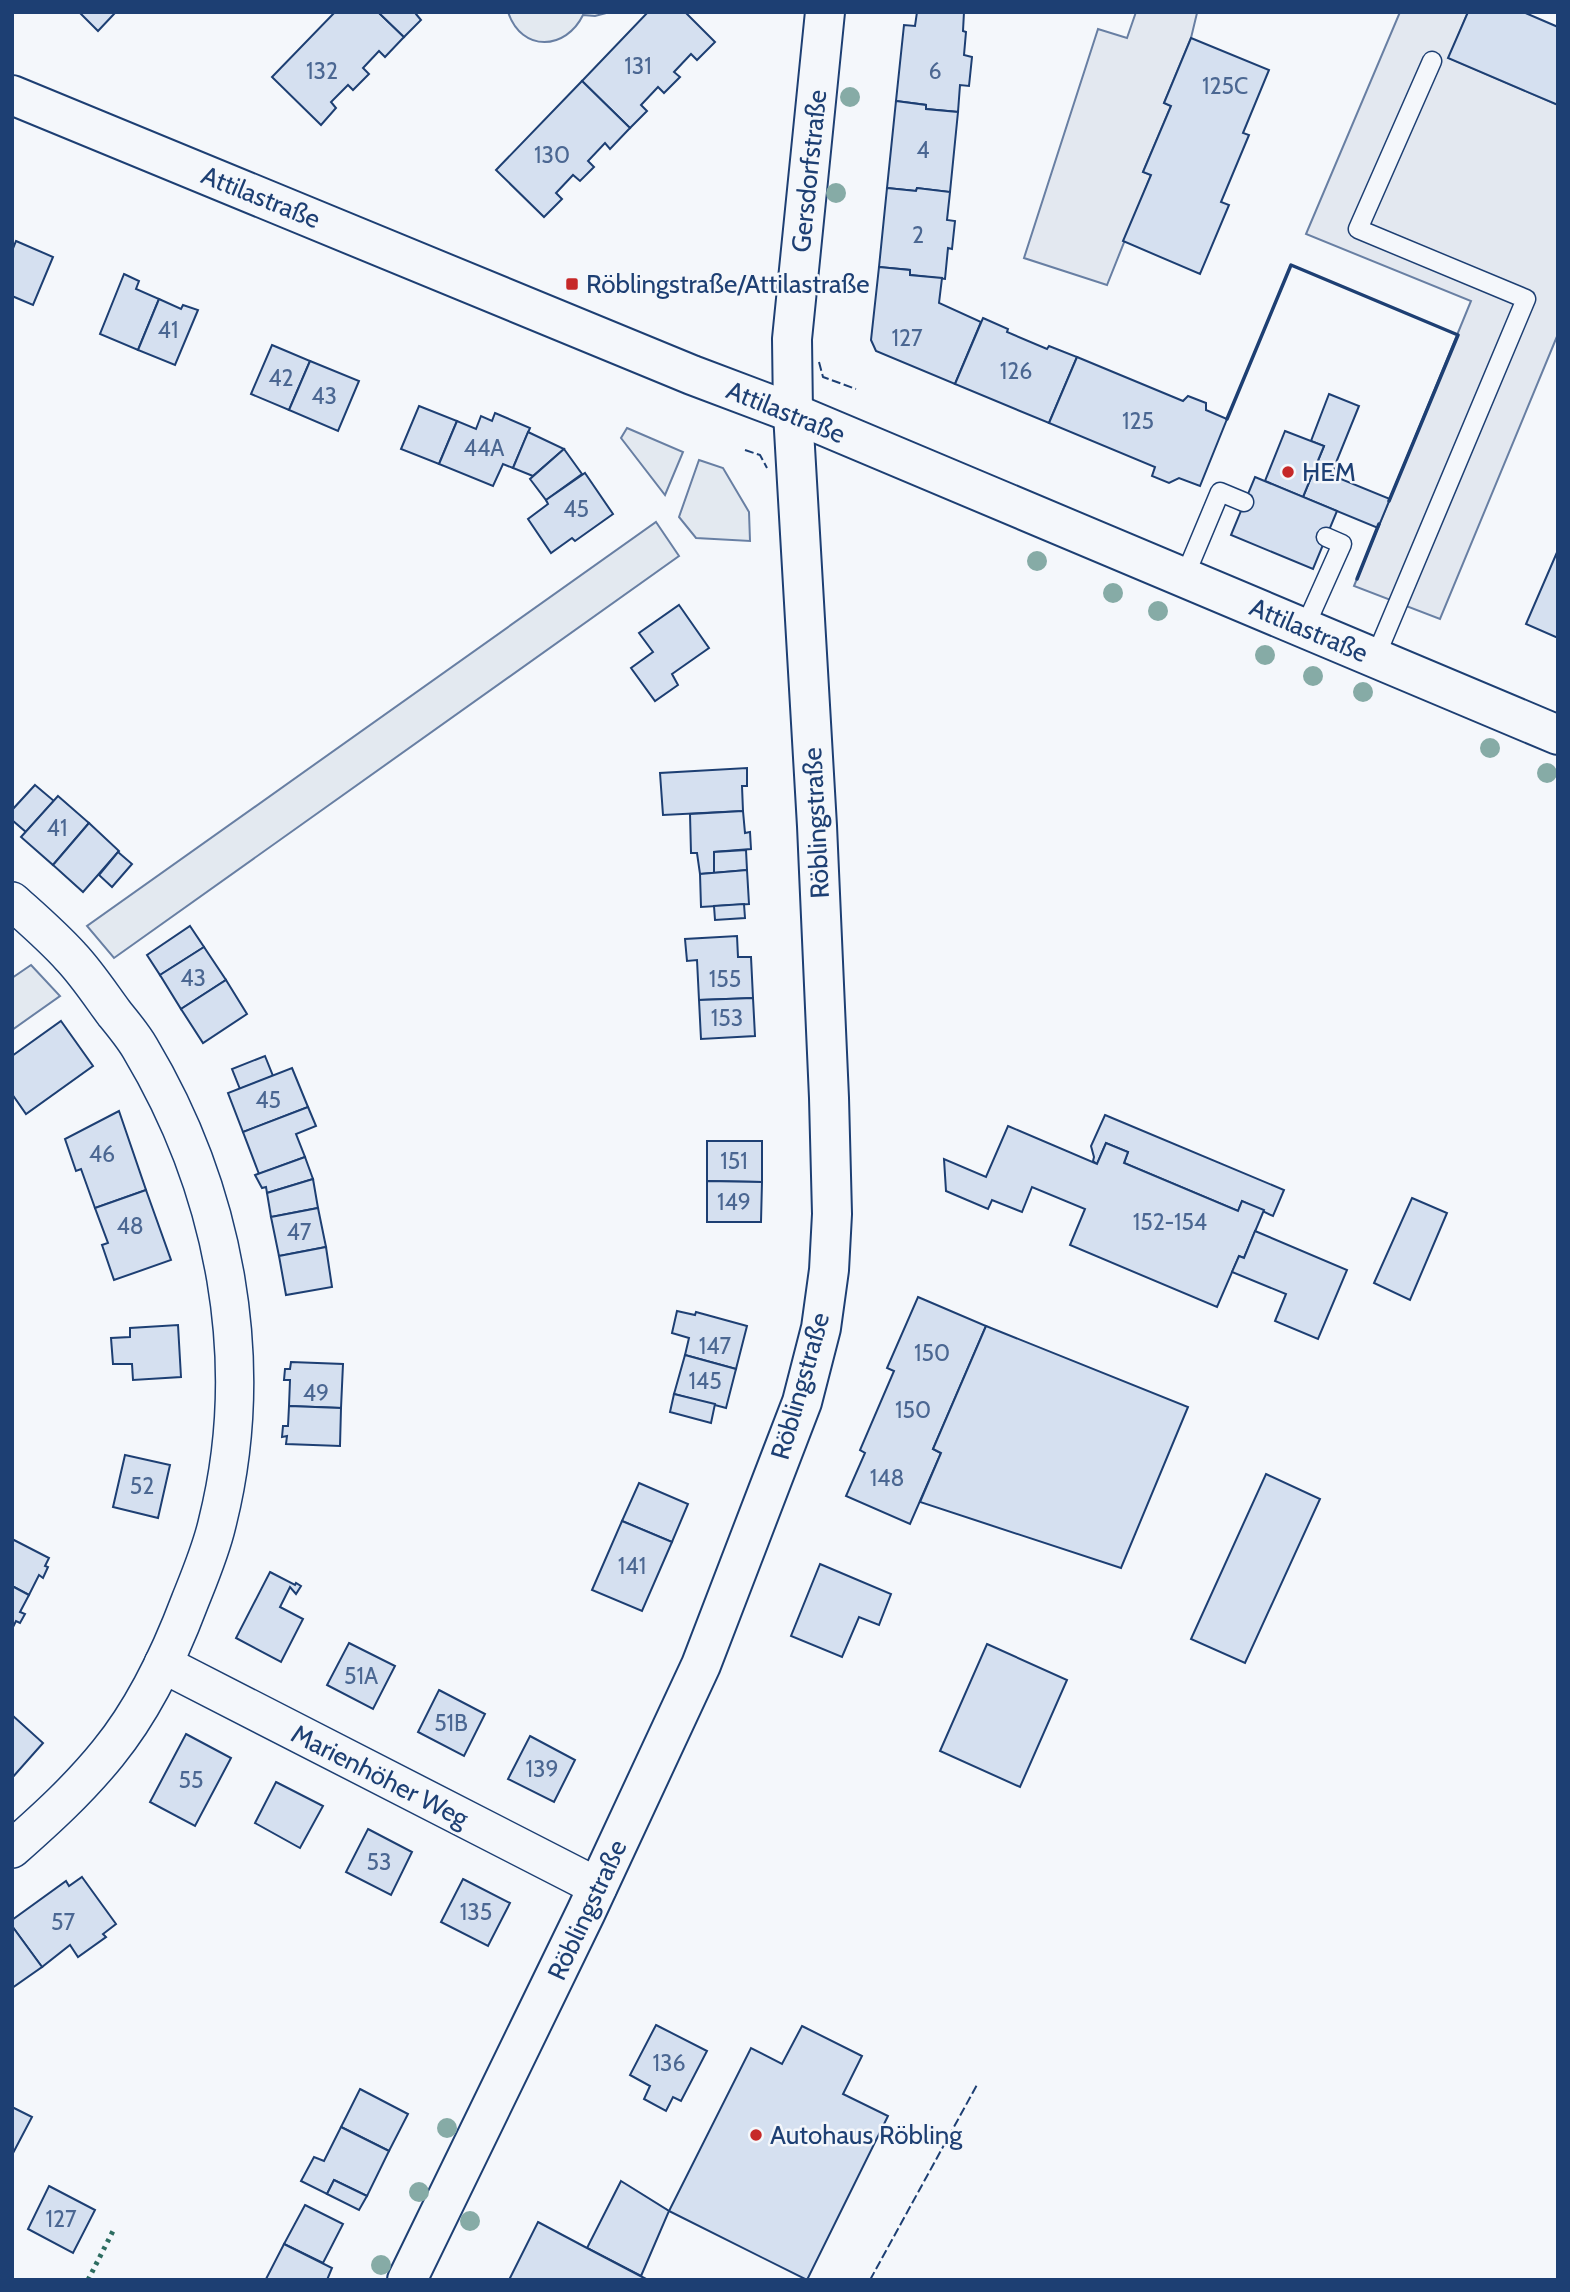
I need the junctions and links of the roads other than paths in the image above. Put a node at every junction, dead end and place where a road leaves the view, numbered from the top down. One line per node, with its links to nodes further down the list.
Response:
1 (825, 12): 4 (street, Gersdorfstraße)
2 (1432, 61): 9 (lane)
3 (12, 95): 4 (street, Attilastraße)
4 (793, 413): 7 (street, Attilastraße); 14 (street, Röblingstraße)
5 (1244, 502): 7 (lane)
6 (1326, 537): 8 (lane)
7 (1184, 578): 8 (street, Attilastraße)
8 (1304, 629): 9 (street, Attilastraße)
9 (1375, 658): 10 (street, Attilastraße)
10 (1558, 735)
11 (12, 901): 12 (street)
12 (163, 1664): 13 (street); 14 (street, Marienhöher Weg)
13 (12, 1849)
14 (598, 1887): 15 (street, Röblingstraße)
15 (407, 2280)

